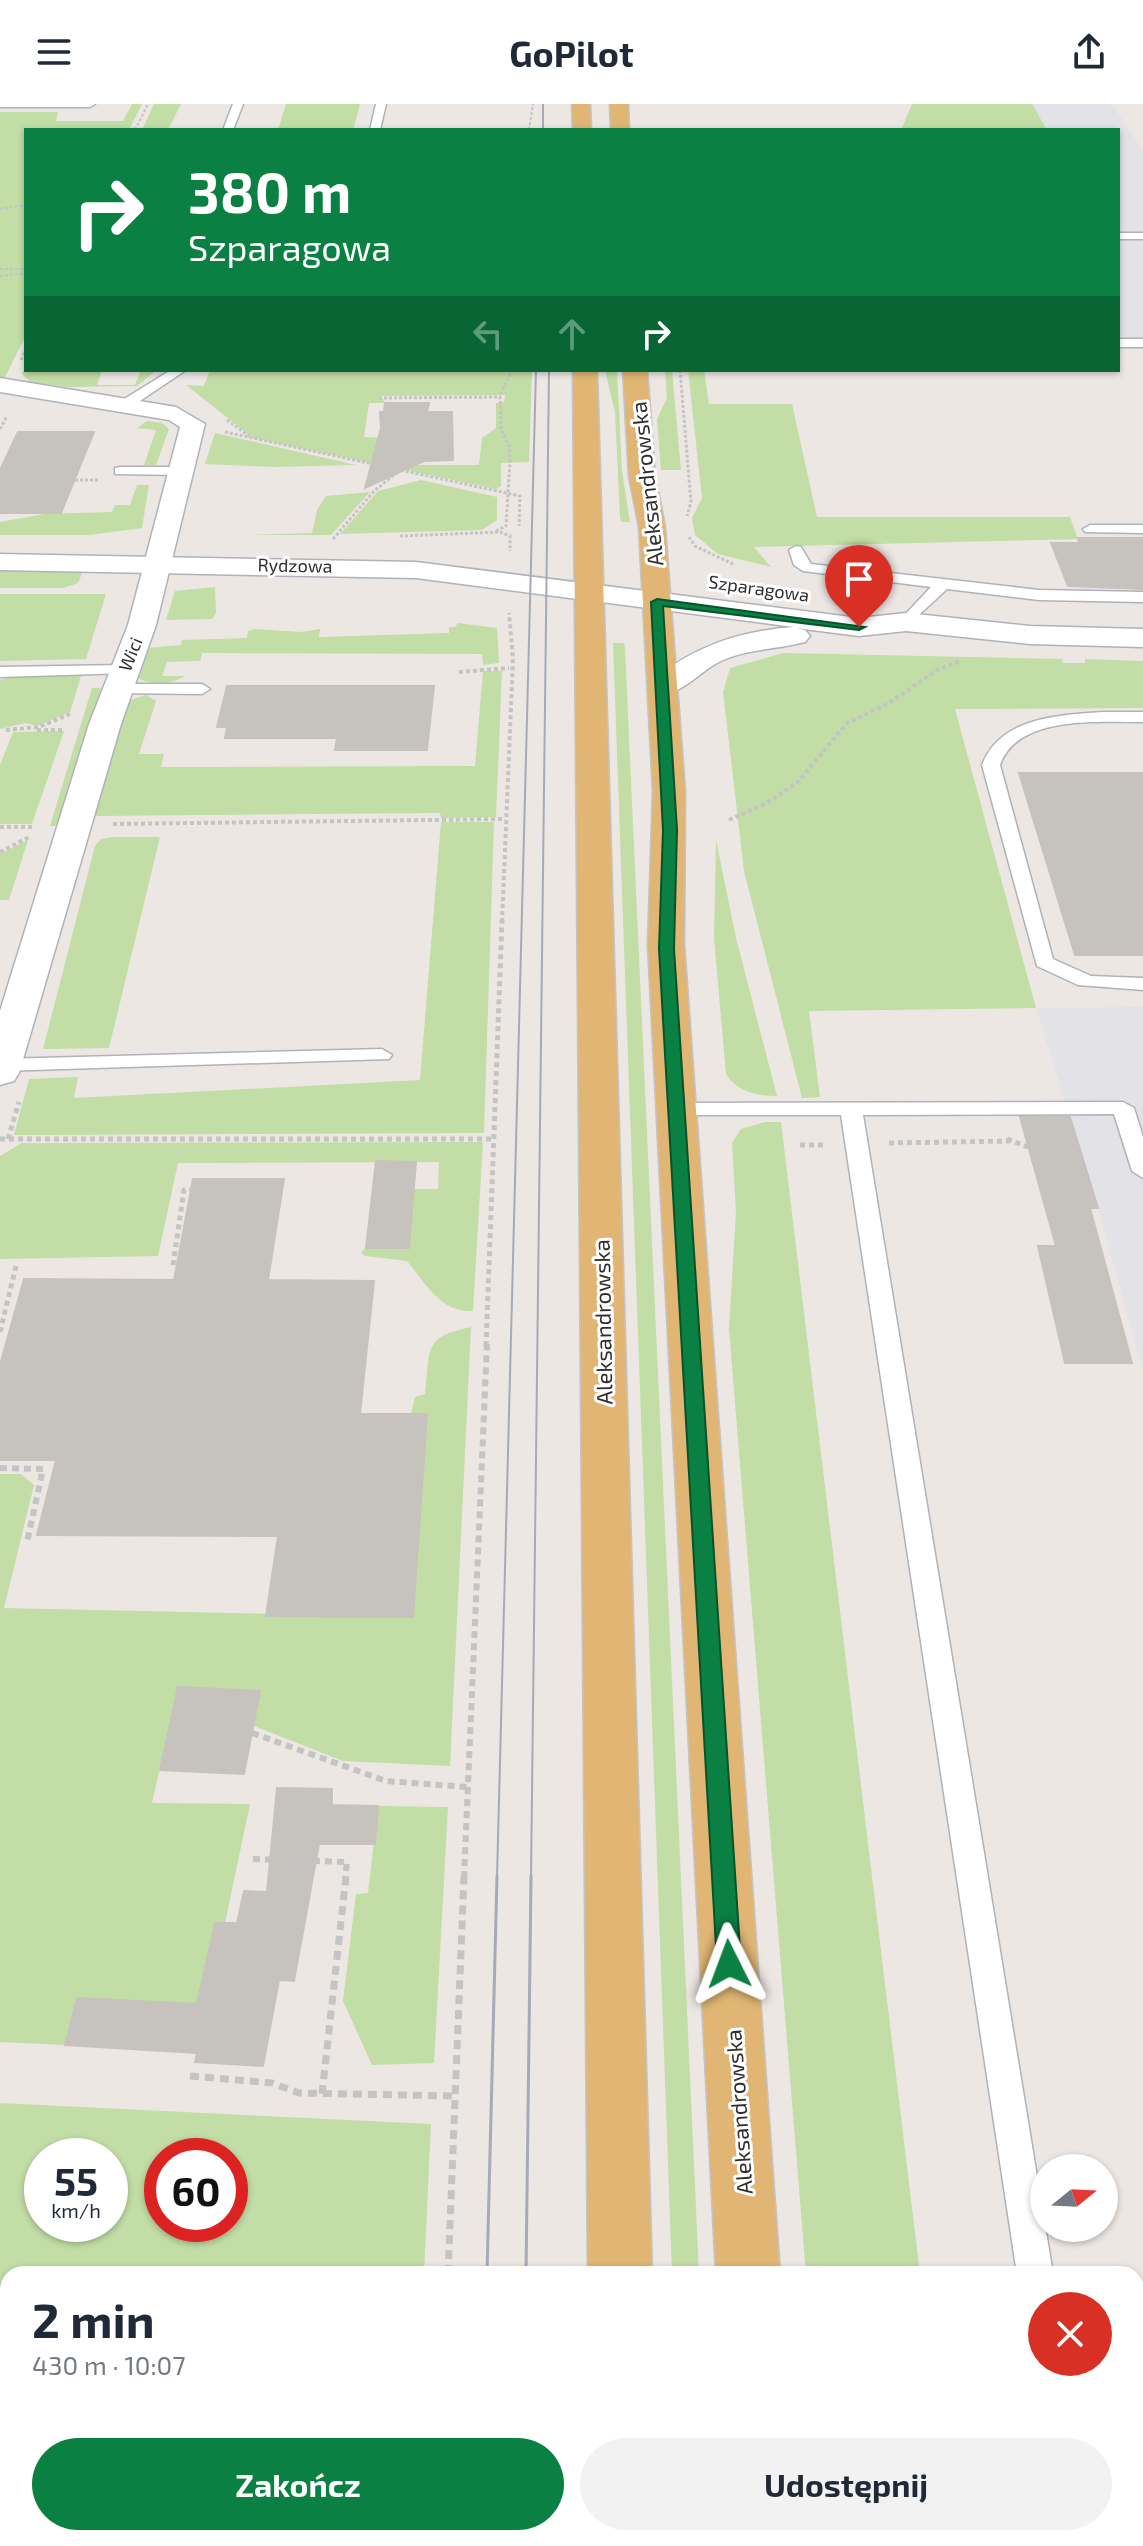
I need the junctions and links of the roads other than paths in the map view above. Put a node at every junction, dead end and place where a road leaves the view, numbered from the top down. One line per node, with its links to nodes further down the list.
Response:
1 (0, 104): 2 (lane)
2 (90, 104)
3 (238, 104): 7 (lane)
4 (381, 104): 8 (lane)
5 (581, 104): 9 (main road)
6 (619, 104): 10 (main road)
7 (229, 128)
8 (375, 128)
9 (582, 128)
10 (620, 128)
11 (1120, 236): 12 (lane)
12 (1143, 236)
13 (1120, 343): 14 (lane)
14 (1143, 343)
15 (1120, 354): 16 (lane)
16 (1143, 354)
17 (177, 372): 21 (lane)
18 (585, 372): 31 (main road, Aleksandrowska)
19 (635, 372): 31 (main road, Aleksandrowska)
20 (1, 387): 21 (street)
21 (126, 404): 23 (street, Wici)
22 (120, 471): 23 (lane)
23 (180, 471): 29 (street, Wici)
24 (1090, 529): 25 (lane)
25 (1143, 529)
26 (796, 550): 34 (lane)
27 (0, 552): 29 (street, Rydzowa)
28 (509, 555): 29 (street, Rydzowa)
29 (158, 557): 30 (street, Rydzowa); 31 (street, Rydzowa); 41 (street, Wici)
30 (0, 562)
31 (606, 570): 33 (street, Szparagowa); 36 (street, Szparagowa); 36 (main road, Aleksandrowska); 52 (main road, Aleksandrowska)
32 (725, 573): 37 (street, Szparagowa)
33 (685, 577)
34 (943, 584): 35 (lane); 37 (lane)
35 (1143, 597)
36 (657, 602): 38 (street, Szparagowa); 42 (main road, Aleksandrowska)
37 (906, 622): 38 (street, Szparagowa); 39 (street, Szparagowa)
38 (871, 626): 42 (street)
39 (1143, 638)
40 (0, 672): 41 (lane)
41 (120, 679): 43 (lane); 47 (street, Wici)
42 (663, 687): 49 (main road, Aleksandrowska)
43 (202, 689)
44 (1143, 717): 45 (lane)
45 (1143, 984)
46 (382, 1055): 47 (lane)
47 (1, 1069)
48 (1133, 1108): 50 (lane); 51 (lane)
49 (676, 1109): 50 (lane); 53 (main road, Aleksandrowska)
50 (851, 1109): 54 (lane)
51 (1143, 1171)
52 (620, 2266)
53 (748, 2266)
54 (1034, 2266)

